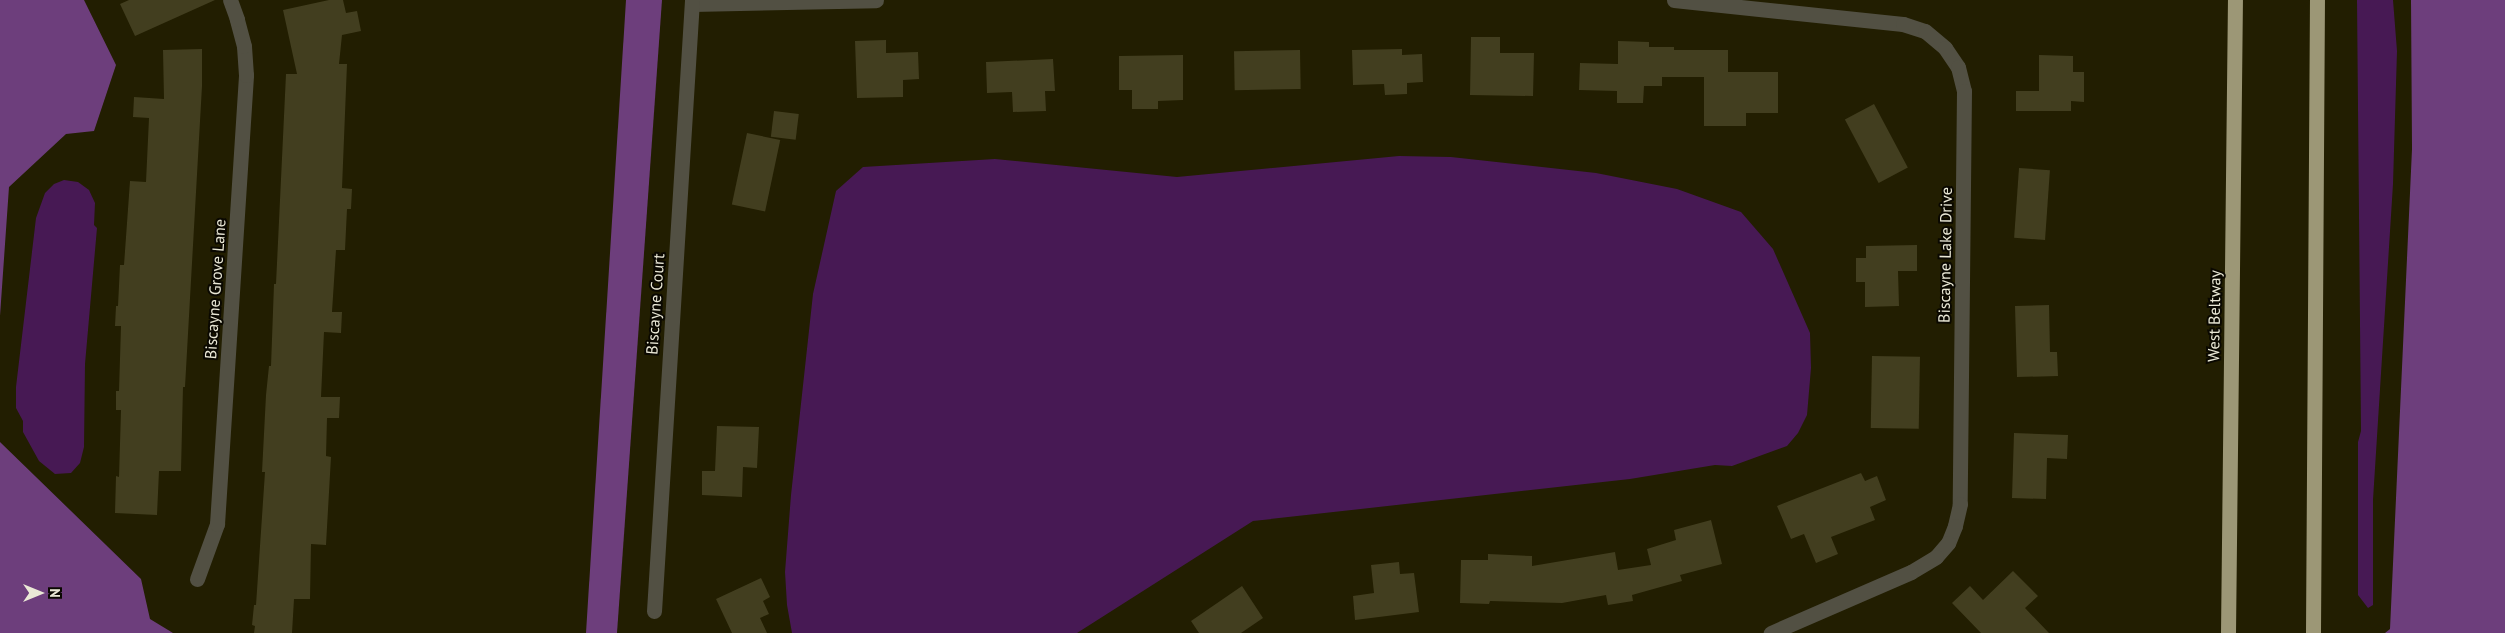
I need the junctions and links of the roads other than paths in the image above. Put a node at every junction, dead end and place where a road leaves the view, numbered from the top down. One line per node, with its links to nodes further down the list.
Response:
1 (230, 0): 7 (street, Biscayne Grove Lane)
2 (876, 0): 6 (street)
3 (1674, 0): 9 (street, Biscayne Lake Drive)
4 (2235, 0): 10 (highway, West Beltway)
5 (2317, 0): 11 (highway)
6 (692, 2): 8 (street, Biscayne Court)
7 (197, 579)
8 (654, 611)
9 (1770, 633)
10 (2228, 633)
11 (2313, 633)

